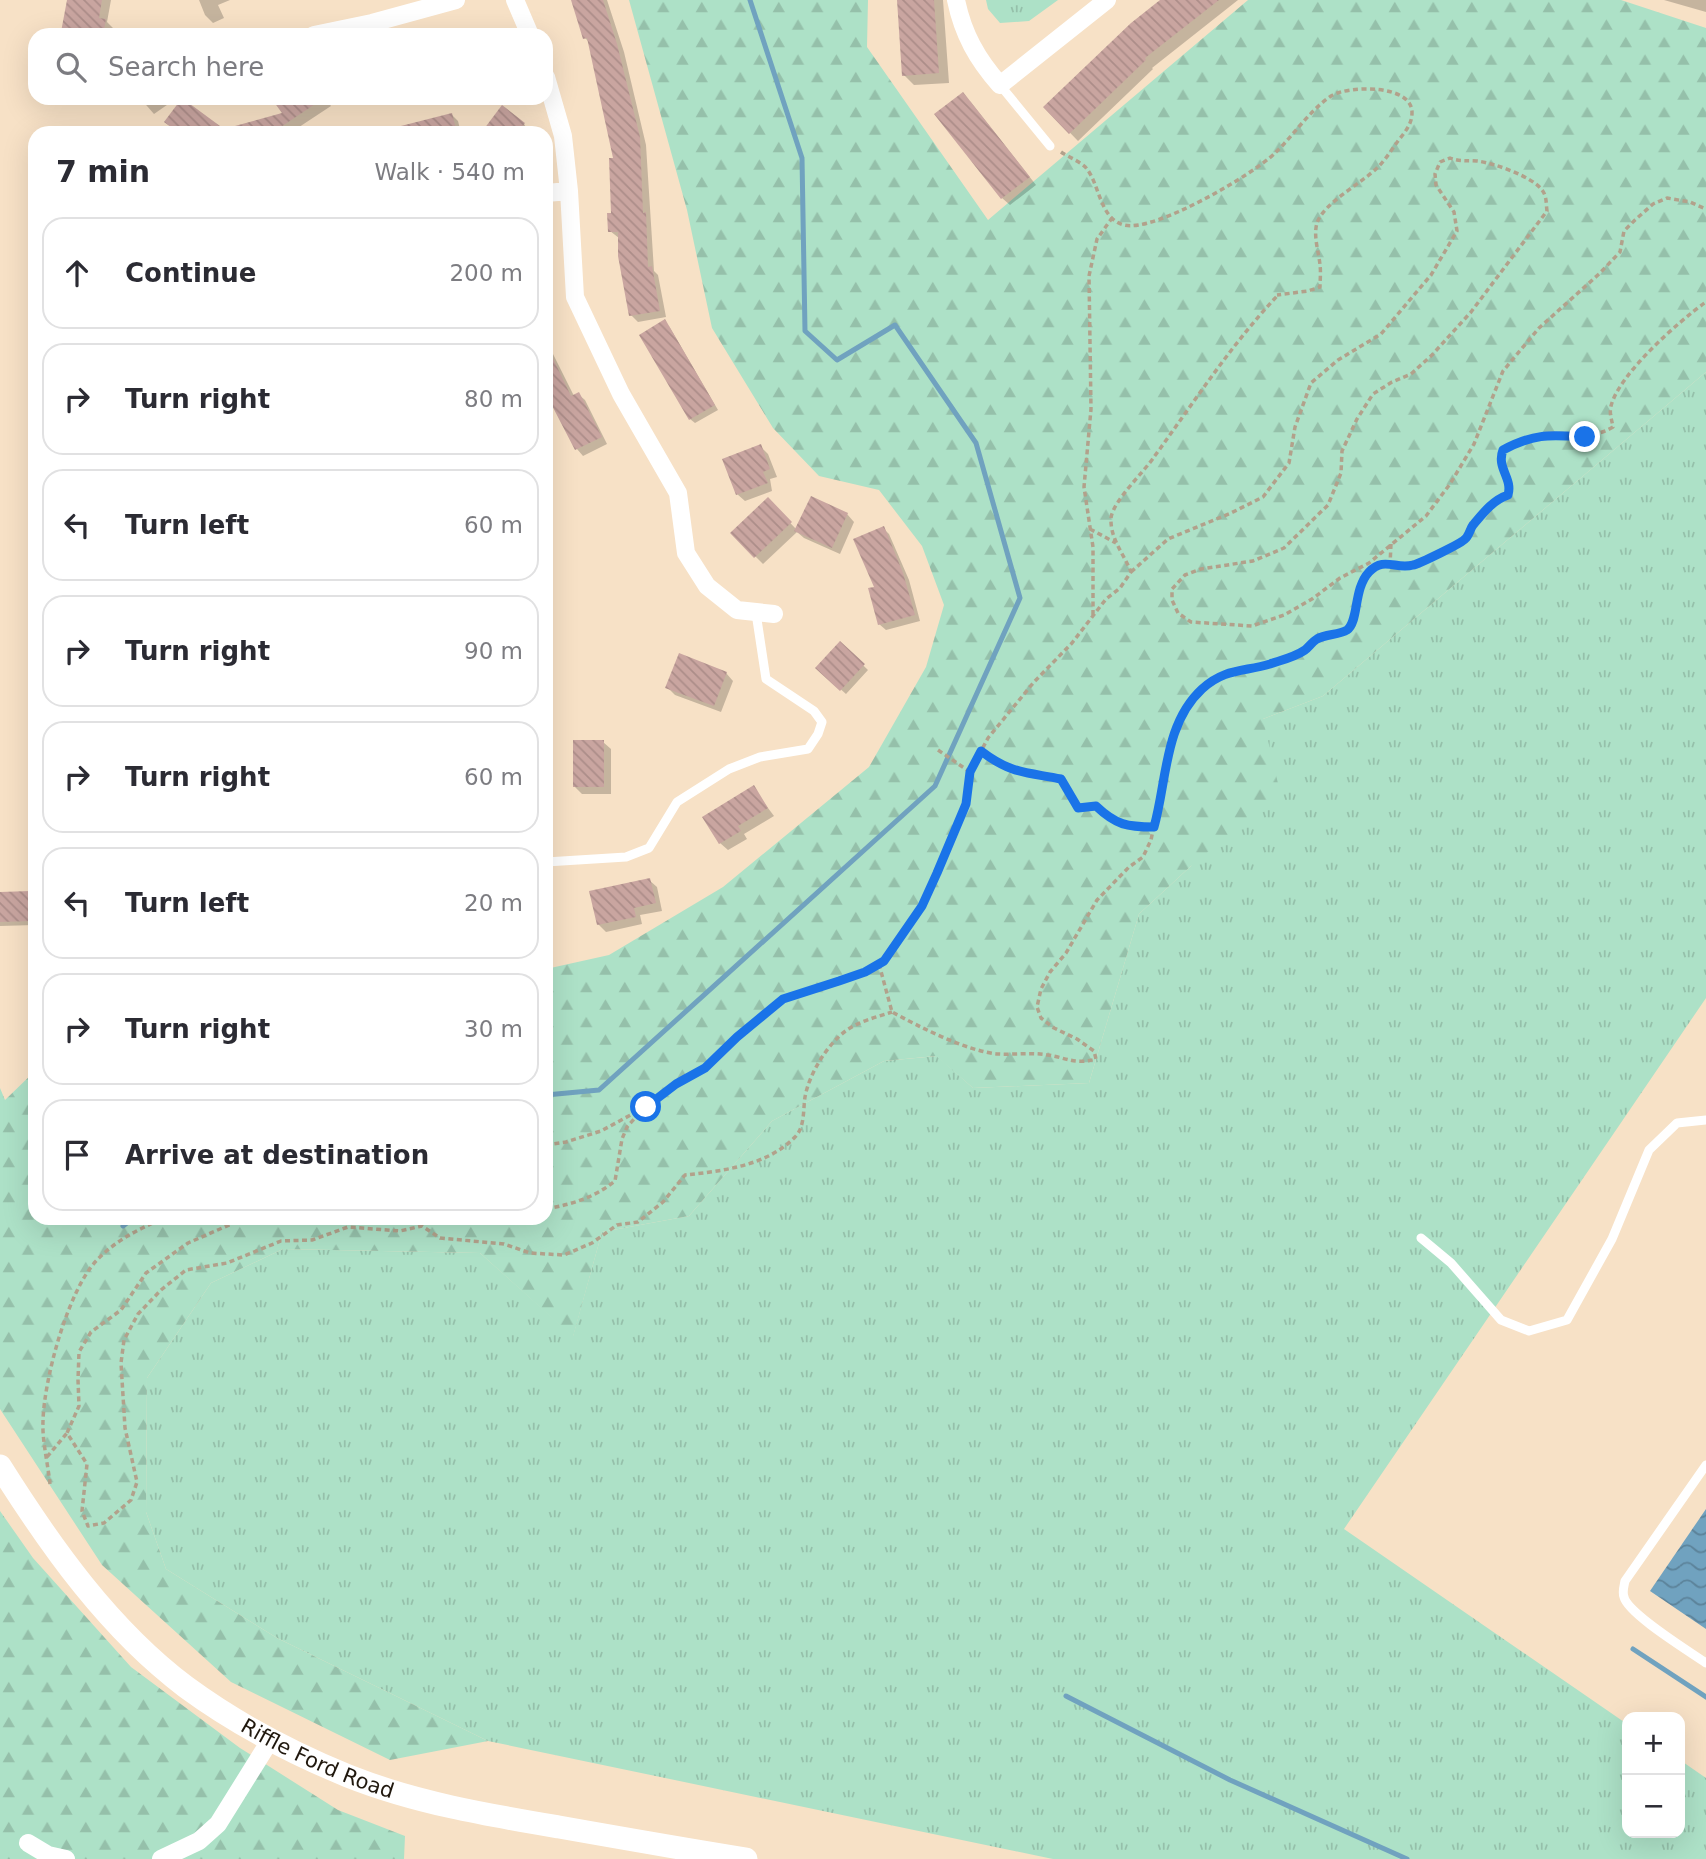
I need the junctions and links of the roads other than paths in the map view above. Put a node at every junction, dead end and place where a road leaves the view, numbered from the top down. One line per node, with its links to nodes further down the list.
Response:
1 (456, 0): 5 (street)
2 (515, 0): 6 (street)
3 (956, 0): 7 (street)
4 (1107, 0): 7 (street)
5 (348, 28)
6 (527, 28)
7 (1000, 85): 9 (lane)
8 (553, 101): 10 (street)
9 (1050, 146)
10 (569, 191): 11 (street); 12 (street)
11 (553, 192)
12 (765, 614): 13 (lane)
13 (553, 862)
14 (1706, 1120): 15 (lane)
15 (1421, 1238)
16 (1706, 1465): 18 (lane)
17 (0, 1466): 19 (street, Riffle Ford Road)
18 (1706, 1663)
19 (271, 1739): 21 (street, Riffle Ford Road); 23 (street)
20 (28, 1843): 22 (street)
21 (721, 1857): 24 (street, Riffle Ford Road)
22 (66, 1859)
23 (161, 1859)
24 (746, 1859)

